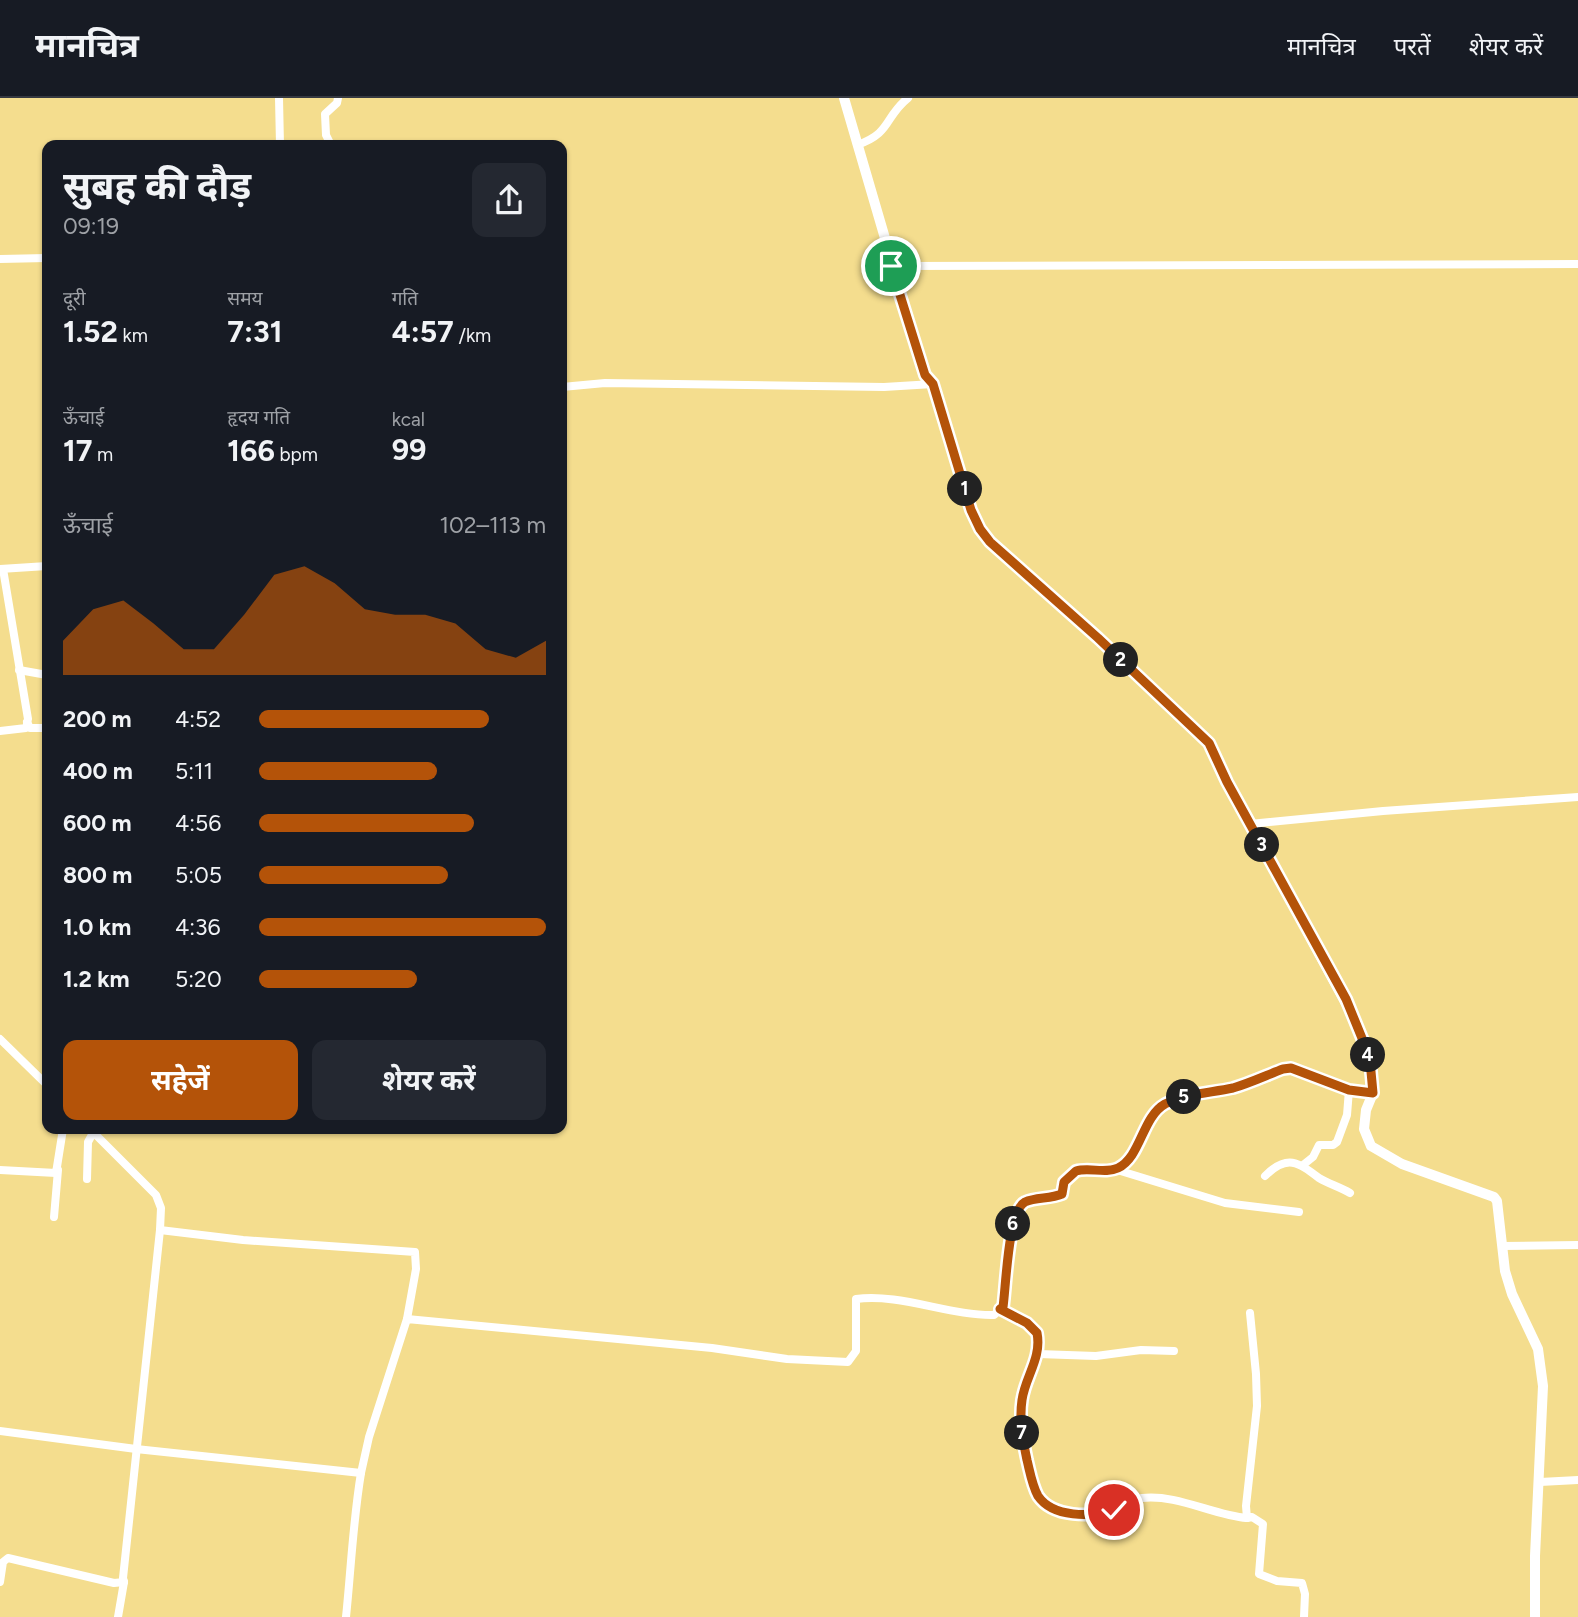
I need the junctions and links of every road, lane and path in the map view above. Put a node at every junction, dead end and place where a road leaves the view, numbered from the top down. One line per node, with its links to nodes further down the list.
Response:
1 (279, 98): 5 (street)
2 (338, 98): 6 (street)
3 (844, 98): 7 (street)
4 (908, 98): 7 (street)
5 (280, 140)
6 (327, 140)
7 (857, 145): 11 (street)
8 (42, 258): 9 (street)
9 (0, 259)
10 (1578, 264): 11 (street)
11 (891, 266): 12 (street)
12 (933, 384): 13 (street); 22 (street)
13 (567, 387)
14 (42, 566): 15 (street)
15 (1, 569): 16 (street)
16 (19, 670): 17 (street); 18 (street)
17 (42, 674)
18 (27, 722): 19 (street); 20 (street)
19 (42, 728)
20 (0, 731)
21 (1578, 797): 22 (street)
22 (1250, 824): 26 (street)
23 (0, 1039): 24 (street)
24 (42, 1080)
25 (1349, 1090): 26 (street); 30 (street); 31 (street)
26 (1373, 1093): 41 (street)
27 (62, 1134): 33 (street)
28 (90, 1134): 35 (street)
29 (94, 1134): 39 (street)
30 (1303, 1165): 34 (street); 36 (street)
31 (1114, 1169): 37 (street); 42 (street)
32 (0, 1170): 33 (street)
33 (58, 1170): 38 (street)
34 (1265, 1176)
35 (87, 1179)
36 (1350, 1193)
37 (1299, 1212)
38 (54, 1217)
39 (160, 1230): 44 (street); 48 (street)
40 (1578, 1245): 41 (street)
41 (1502, 1246): 51 (street)
42 (1000, 1309): 44 (street); 46 (street)
43 (1250, 1313): 52 (street)
44 (407, 1319): 49 (street)
45 (1174, 1350): 46 (street)
46 (1038, 1353): 52 (street)
47 (0, 1431): 48 (street)
48 (136, 1449): 49 (street); 54 (street)
49 (361, 1473): 56 (street)
50 (1578, 1480): 51 (street)
51 (1540, 1482): 58 (street)
52 (1247, 1518): 57 (street)
53 (0, 1582): 54 (street)
54 (124, 1582): 55 (street)
55 (118, 1617)
56 (346, 1617)
57 (1304, 1617)
58 (1535, 1617)

